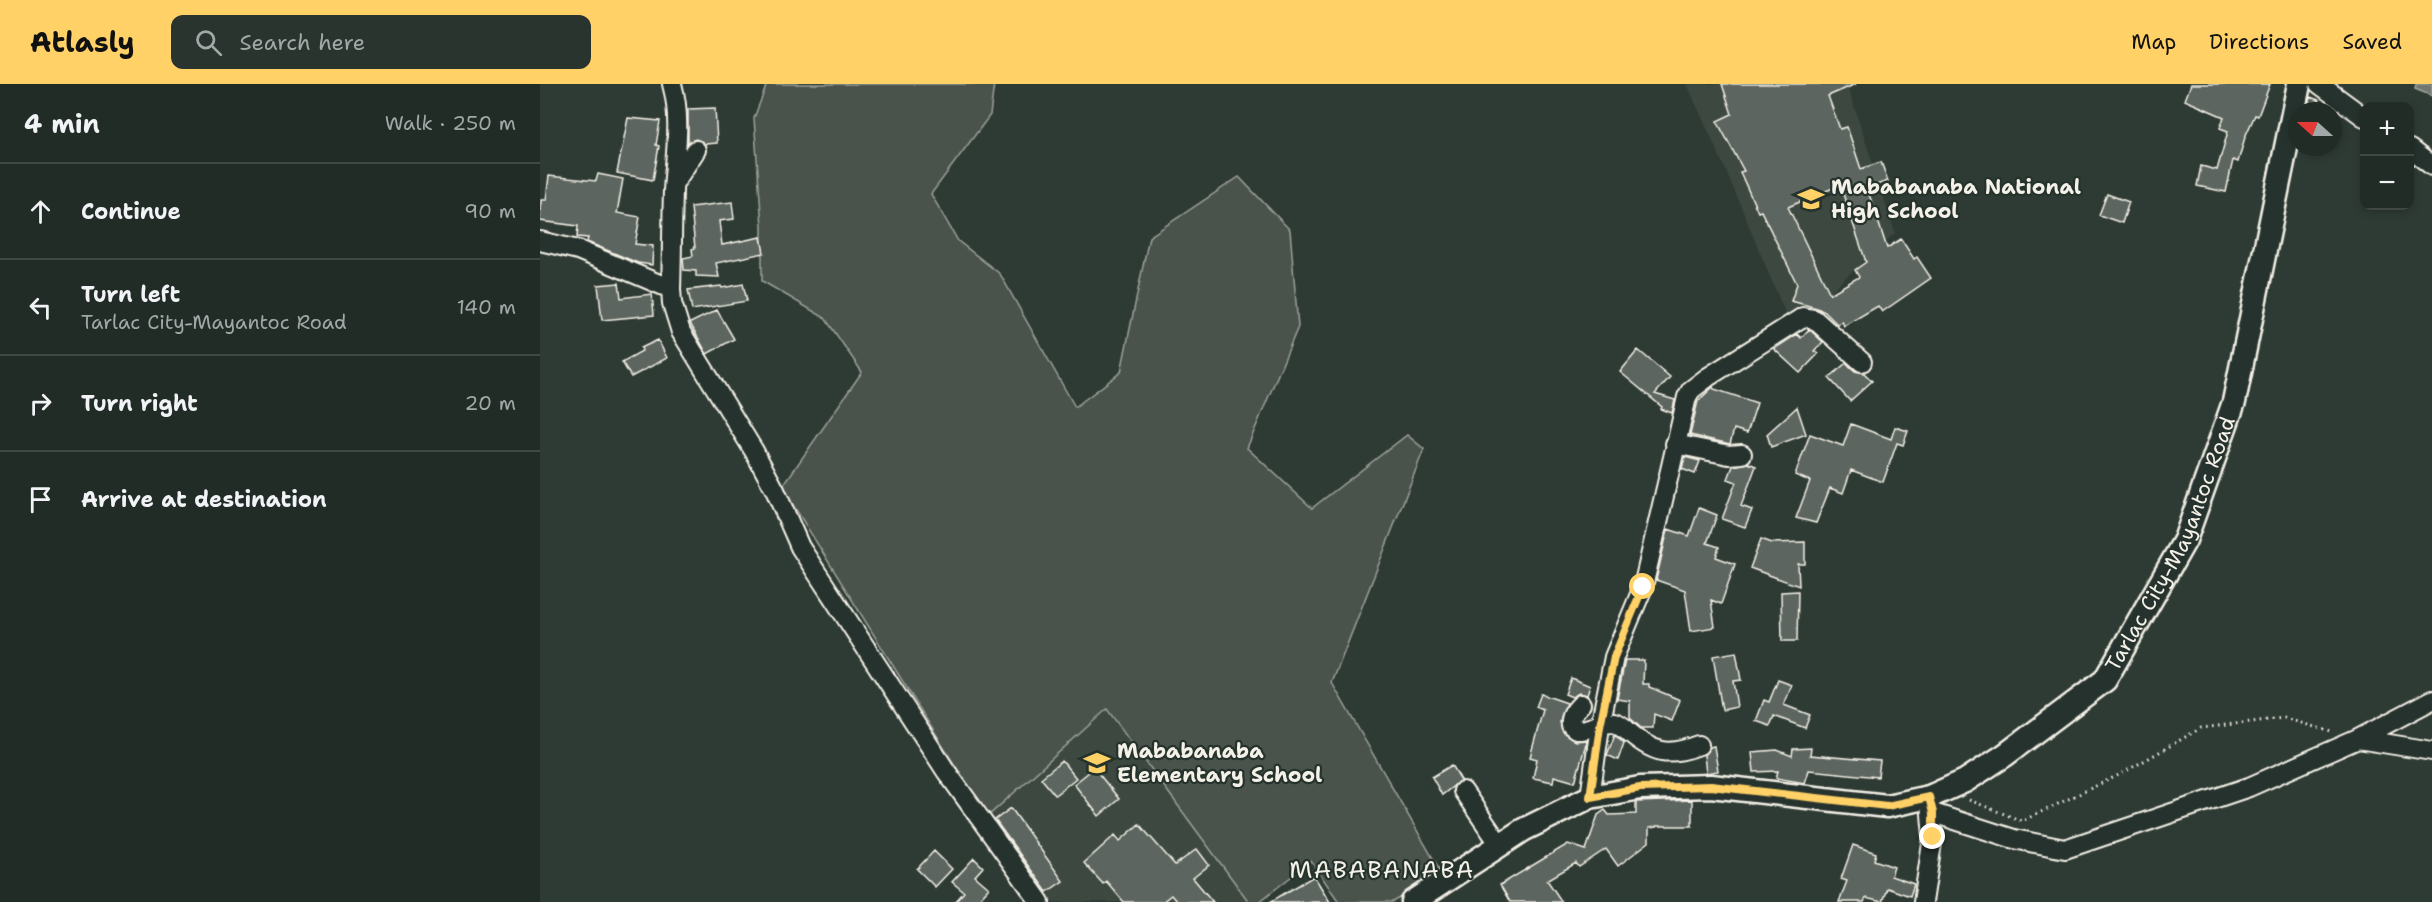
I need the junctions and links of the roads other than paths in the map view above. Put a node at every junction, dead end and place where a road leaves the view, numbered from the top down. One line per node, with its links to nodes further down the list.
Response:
1 (2299, 84): 22 (main road, Tarlac City-Mayantoc Road)
2 (2319, 84): 4 (street)
3 (674, 85): 8 (street)
4 (2360, 114)
5 (696, 150): 8 (street)
6 (2414, 153): 7 (street)
7 (2432, 166)
8 (673, 189): 10 (street)
9 (540, 241): 10 (street)
10 (671, 289): 24 (street)
11 (1862, 362): 12 (street)
12 (1675, 444): 13 (street); 16 (street)
13 (1742, 454)
14 (2432, 700): 17 (street)
15 (1581, 704): 16 (street)
16 (1600, 726): 18 (street); 21 (street)
17 (2358, 740): 19 (street); 22 (street)
18 (1699, 745)
19 (2432, 751)
20 (1463, 792): 23 (street)
21 (1590, 797): 22 (main road, Tarlac City-Mayantoc Road); 23 (main road, Tarlac City-Mayantoc Road)
22 (1936, 800): 26 (street)
23 (1500, 845): 25 (main road, Tarlac City-Mayantoc Road)
24 (1040, 902)
25 (1413, 902)
26 (1923, 902)

